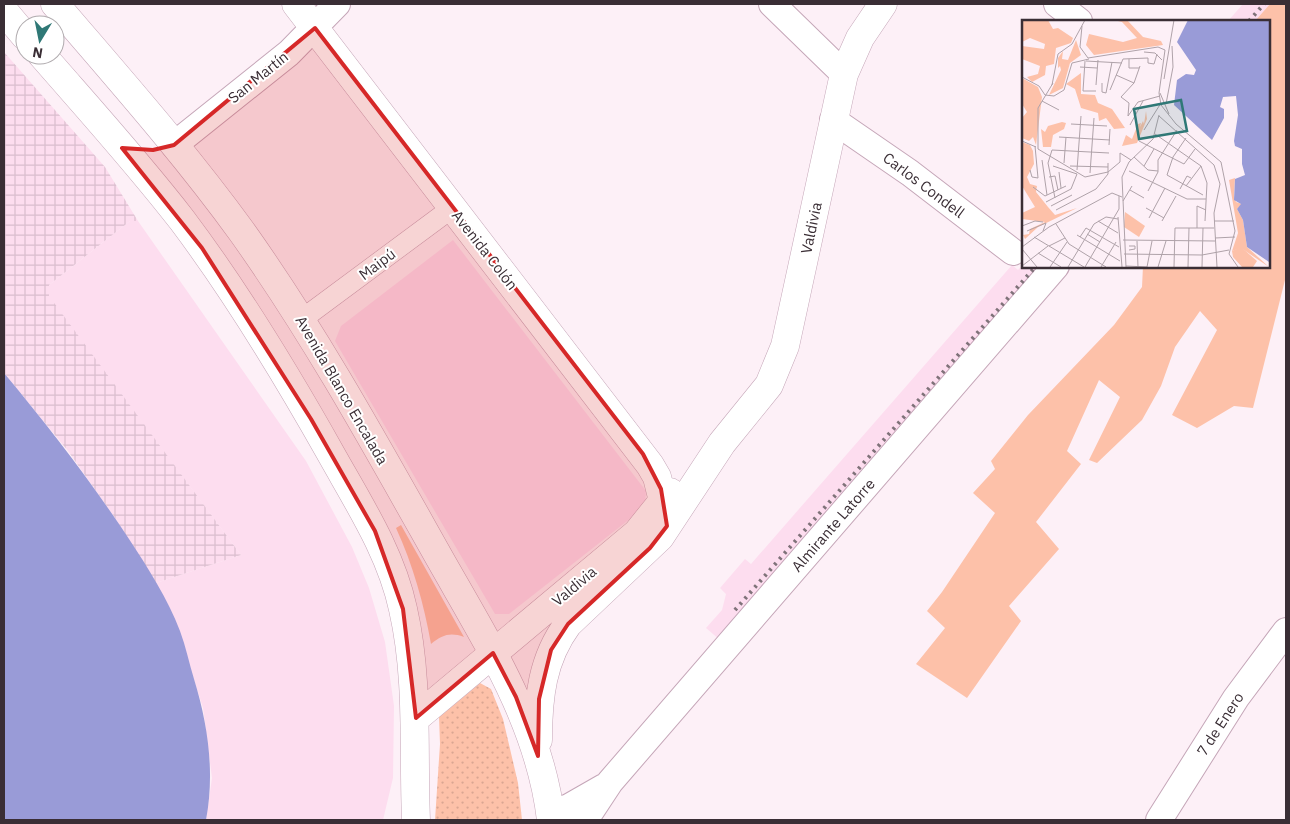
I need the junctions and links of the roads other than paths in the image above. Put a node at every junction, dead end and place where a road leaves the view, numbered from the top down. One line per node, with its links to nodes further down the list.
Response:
1 (55, 4): 14 (main road, Avenida Blanco Encalada)
2 (296, 4): 10 (main road, Avenida Colón)
3 (337, 4): 10 (street, San Martín)
4 (772, 4): 12 (street)
5 (883, 4): 12 (main road, Valdivia)
6 (1058, 4): 8 (street)
7 (4, 11): 9 (main road)
8 (1078, 20)
9 (15, 24)
10 (314, 28): 14 (street, San Martín); 16 (main road, Avenida Colón)
11 (51, 65): 15 (main road)
12 (844, 74): 13 (main road, Valdivia)
13 (833, 120): 17 (street, Carlos Condell); 20 (main road, Valdivia)
14 (174, 144): 15 (main road); 19 (main road, Avenida Blanco Encalada)
15 (122, 148): 23 (main road)
16 (452, 208): 19 (street, Maipú); 20 (main road, Avenida Colón)
17 (1014, 252)
18 (1054, 268): 25 (street, Almirante Latorre)
19 (301, 320): 22 (main road, Avenida Blanco Encalada)
20 (665, 513): 22 (main road, Valdivia); 24 (main road, Valdivia)
21 (1286, 631): 29 (street, 7 de Enero)
22 (493, 653): 23 (main road, Valdivia); 24 (main road, Avenida Blanco Encalada)
23 (416, 718): 27 (main road)
24 (538, 756): 26 (main road, Avenida Blanco Encalada)
25 (610, 782): 26 (street, Almirante Latorre); 28 (street, Almirante Latorre)
26 (551, 816)
27 (416, 820)
28 (585, 820)
29 (1159, 820)

